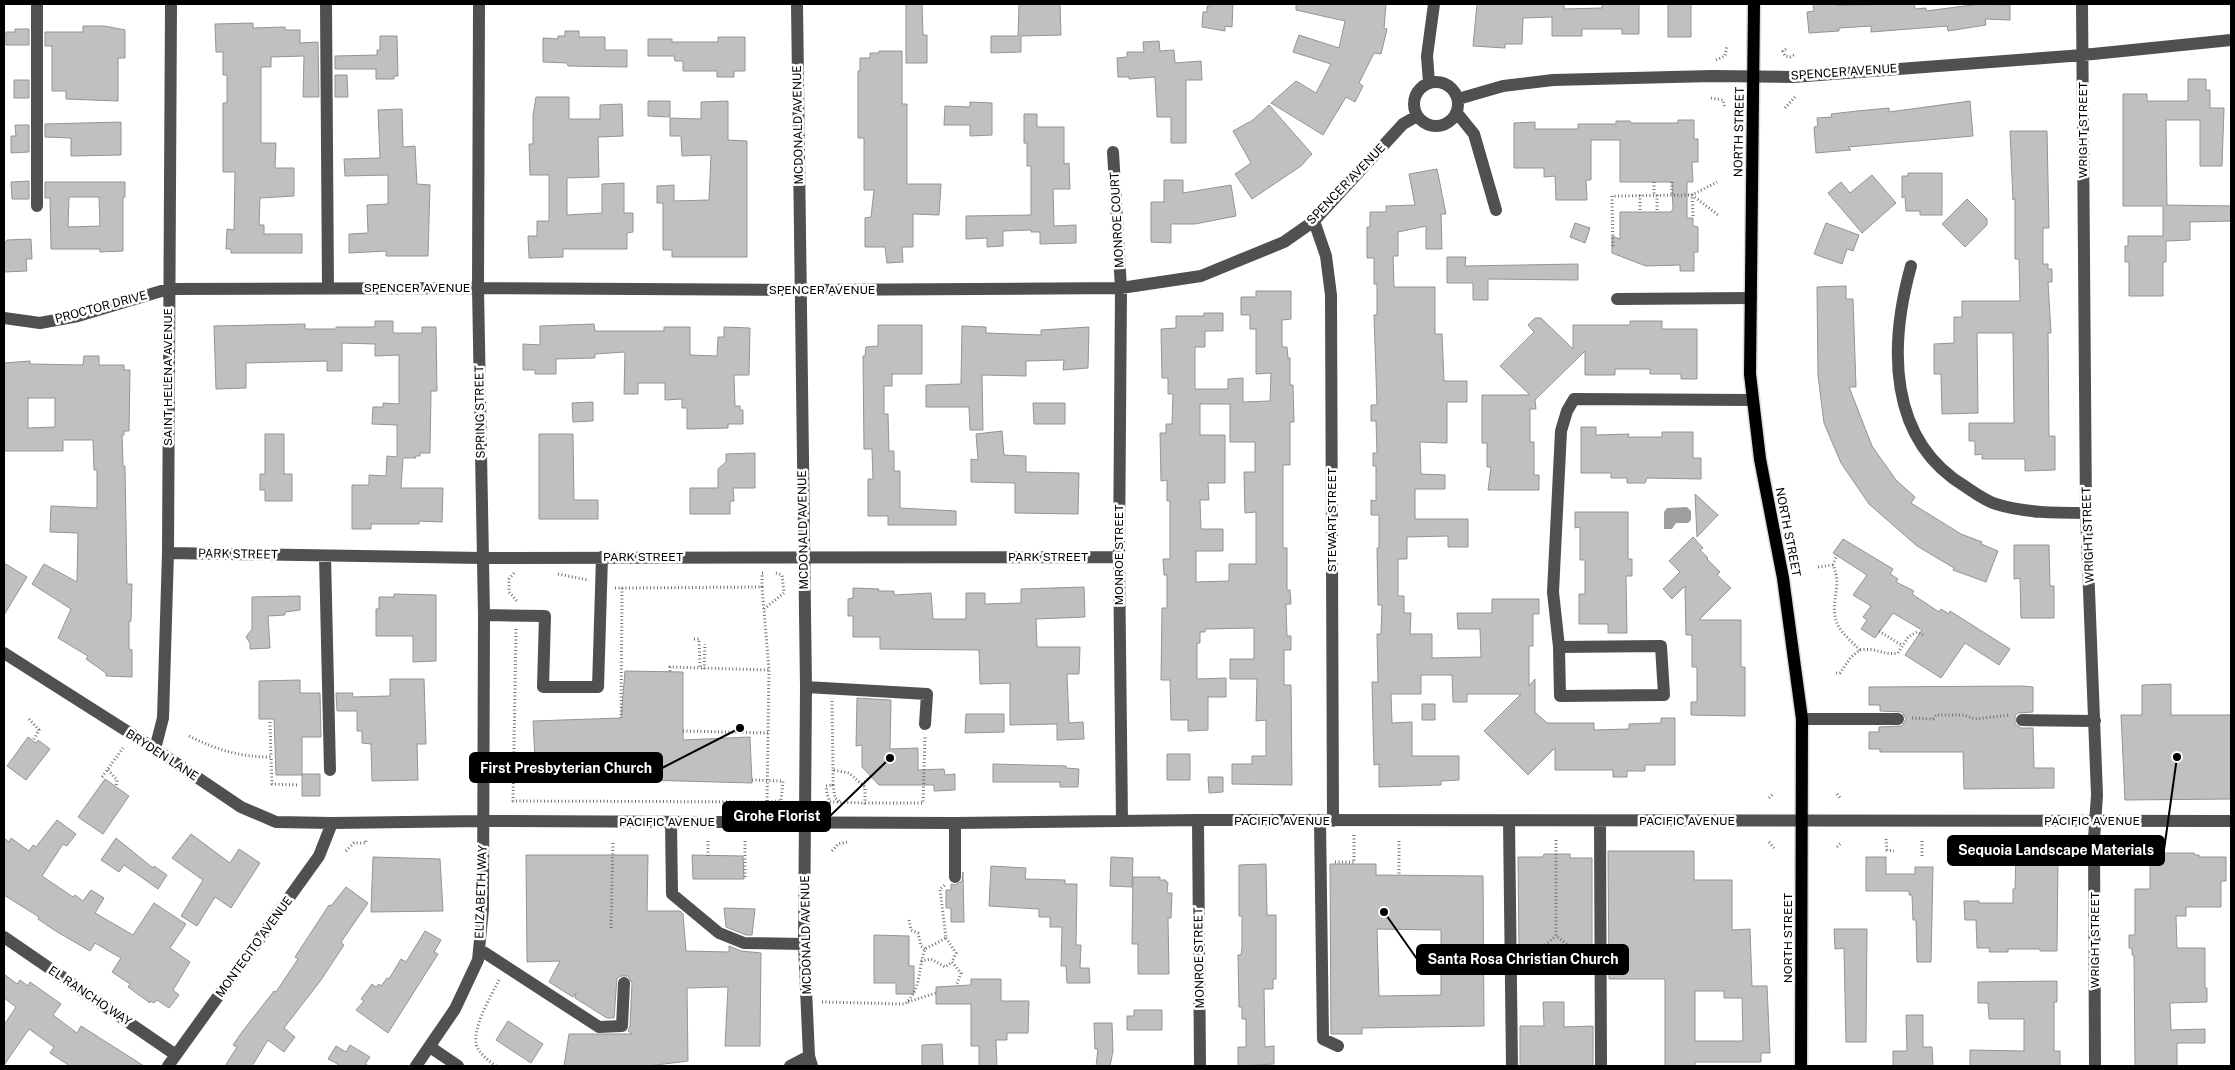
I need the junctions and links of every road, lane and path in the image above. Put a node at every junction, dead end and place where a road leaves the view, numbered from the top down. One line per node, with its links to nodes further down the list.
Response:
1 (37, 4): 32 (street)
2 (171, 4): 44 (street, SAINT HELENA AVENUE)
3 (326, 4): 41 (street)
4 (479, 4): 42 (street, SPRING STREET)
5 (797, 4): 45 (street, MCDONALD AVENUE)
6 (1434, 4): 16 (street)
7 (1754, 4): 15 (main road, NORTH STREET)
8 (2082, 4): 13 (street, WRIGHT STREET)
9 (2231, 40): 13 (street, SPENCER AVENUE)
10 (1727, 45): 14 (path)
11 (1786, 49): 12 (path)
12 (1794, 54)
13 (2083, 55): 15 (street, SPENCER AVENUE); 50 (street, WRIGHT STREET)
14 (1722, 58)
15 (1754, 77): 19 (street, SPENCER AVENUE); 46 (main road, NORTH STREET)
16 (1429, 83): 19 (street); 23 (street)
17 (1795, 97): 21 (path)
18 (1711, 98): 20 (path)
19 (1458, 99): 22 (street)
20 (1725, 108)
21 (1785, 108)
22 (1457, 113): 23 (street); 33 (street)
23 (1417, 116): 38 (street, SPENCER AVENUE)
24 (1113, 152): 43 (street, MONROE COURT)
25 (1654, 182): 29 (path)
26 (1672, 182): 30 (path)
27 (1717, 182): 31 (path)
28 (1640, 195): 29 (path); 34 (path); 39 (path)
29 (1656, 195): 30 (path); 35 (path)
30 (1672, 195): 31 (path)
31 (1692, 195): 36 (path); 37 (path)
32 (37, 206)
33 (1496, 210)
34 (1640, 212)
35 (1657, 212)
36 (1718, 215)
37 (1693, 216)
38 (1314, 220): 43 (street, SPENCER AVENUE); 119 (street, STEWART STREET)
39 (1613, 246)
40 (1911, 266): 50 (street)
41 (328, 288): 42 (street, SPENCER AVENUE); 44 (street, SPENCER AVENUE)
42 (478, 288): 45 (street, SPENCER AVENUE); 55 (street, SPRING STREET)
43 (1121, 288): 45 (street, SPENCER AVENUE); 57 (street, MONROE STREET)
44 (168, 289): 48 (street, PROCTOR DRIVE); 51 (street, SAINT HELENA AVENUE)
45 (800, 290): 53 (street, MCDONALD AVENUE)
46 (1751, 298): 47 (street); 49 (main road, NORTH STREET)
47 (1617, 299)
48 (4, 318)
49 (1752, 400): 73 (street); 85 (main road, NORTH STREET)
50 (2086, 513): 88 (street, WRIGHT STREET)
51 (168, 553): 52 (street, PARK STREET); 96 (street, SAINT HELENA AVENUE)
52 (325, 556): 55 (street, PARK STREET); 99 (street)
53 (803, 556): 56 (street, PARK STREET); 57 (street, PARK STREET); 81 (street, MCDONALD AVENUE)
54 (1837, 556): 58 (path)
55 (483, 558): 56 (street, PARK STREET); 66 (street, SPRING STREET)
56 (602, 558): 62 (street)
57 (1119, 558): 118 (street, MONROE STREET)
58 (1833, 565): 59 (path); 74 (path)
59 (1818, 567)
60 (518, 571): 67 (path)
61 (556, 574): 62 (path)
62 (600, 582): 64 (path); 67 (street)
63 (762, 587): 64 (path); 65 (path); 65 (path)
64 (622, 588): 83 (path)
65 (764, 609): 78 (path)
66 (484, 615): 67 (street); 117 (street, SPRING STREET)
67 (517, 616): 113 (path)
68 (1879, 631): 72 (path)
69 (1923, 635): 72 (path)
70 (694, 639): 76 (path)
71 (705, 644): 77 (path)
72 (1903, 646): 74 (path)
73 (1559, 647): 73 (street)
74 (1860, 650): 80 (path)
75 (4, 653): 96 (street, BRYDEN LANE)
76 (700, 668): 77 (path); 79 (path)
77 (704, 669): 78 (path)
78 (770, 670): 92 (path)
79 (670, 672)
80 (1834, 673)
81 (806, 687): 82 (street); 123 (street, MCDONALD AVENUE)
82 (832, 688): 90 (street); 100 (path)
83 (621, 718)
84 (29, 719): 94 (path)
85 (1802, 719): 86 (street); 125 (main road, NORTH STREET)
86 (1898, 719): 87 (path)
87 (2022, 720): 88 (street)
88 (2095, 720): 121 (street, WRIGHT STREET)
89 (270, 722): 97 (path)
90 (925, 724): 115 (path)
91 (683, 731): 92 (path)
92 (768, 734): 104 (path)
93 (189, 736): 97 (path)
94 (33, 741)
95 (123, 748): 98 (path)
96 (155, 749): 128 (street, BRYDEN LANE)
97 (271, 757): 106 (path)
98 (108, 770): 102 (path); 108 (path)
99 (330, 770)
100 (833, 770): 105 (path); 107 (path)
101 (871, 776): 105 (path)
102 (102, 777)
103 (752, 780): 104 (path)
104 (767, 781): 113 (path); 113 (path)
105 (862, 784): 115 (path)
106 (298, 785)
107 (833, 785): 114 (path); 114 (path)
108 (116, 787)
109 (1774, 793): 111 (path)
110 (1837, 794): 112 (path)
111 (1769, 798)
112 (1841, 799)
113 (767, 802)
114 (840, 802): 115 (path)
115 (865, 803)
116 (1198, 820): 118 (street, PACIFIC AVENUE); 119 (street, PACIFIC AVENUE); 179 (street, MONROE STREET)
117 (482, 821): 122 (street, PACIFIC AVENUE); 128 (street, PACIFIC AVENUE); 160 (street, ELIZABETH WAY)
118 (1122, 821): 127 (street, PACIFIC AVENUE)
119 (1327, 821): 120 (street, PACIFIC AVENUE); 170 (street, STEWART STREET)
120 (1509, 821): 124 (street, PACIFIC AVENUE); 180 (street)
121 (2096, 821): 125 (street, PACIFIC AVENUE); 126 (street, PACIFIC AVENUE); 183 (street, WRIGHT STREET)
122 (671, 822): 123 (street, PACIFIC AVENUE); 157 (street)
123 (804, 822): 127 (street, PACIFIC AVENUE); 157 (street, MCDONALD AVENUE)
124 (1600, 822): 125 (street, PACIFIC AVENUE); 181 (street)
125 (1803, 822): 182 (main road, NORTH STREET)
126 (2231, 822)
127 (955, 823): 150 (street)
128 (332, 824): 172 (street, MONTECITO AVENUE)
129 (1354, 835): 148 (path)
130 (366, 839): 143 (path)
131 (1886, 839): 144 (path)
132 (1922, 839): 147 (path)
133 (1556, 840): 154 (path)
134 (613, 841): 153 (path)
135 (708, 841): 146 (path)
136 (745, 841): 151 (path)
137 (1399, 841): 149 (path)
138 (847, 842): 145 (path)
139 (1769, 842): 142 (path)
140 (1842, 842): 141 (path)
141 (1837, 846)
142 (1774, 848)
143 (346, 851)
144 (1894, 851)
145 (832, 852)
146 (708, 856)
147 (1922, 856)
148 (1354, 864)
149 (1399, 875)
150 (955, 877): 156 (path)
151 (745, 879)
152 (909, 920): 161 (path)
153 (611, 928)
154 (1556, 936): 158 (path); 159 (path)
155 (4, 937): 172 (street, EL RANCHO WAY)
156 (946, 938): 161 (path); 163 (path)
157 (804, 944): 168 (street, MCDONALD AVENUE)
158 (1545, 945)
159 (1569, 946)
160 (479, 949): 164 (street); 171 (street, ELIZABETH WAY)
161 (925, 949): 162 (path)
162 (921, 961): 163 (path); 169 (path)
163 (952, 962): 166 (path)
164 (504, 965): 165 (street); 177 (path)
165 (624, 984)
166 (956, 986)
167 (936, 993): 169 (path)
168 (807, 1002): 169 (path); 173 (street, MCDONALD AVENUE)
169 (905, 1004)
170 (1338, 1046)
171 (430, 1047): 175 (street, ELIZABETH WAY); 176 (street)
172 (176, 1055): 174 (street, MONTECITO AVENUE)
173 (811, 1061): 178 (street)
174 (168, 1066)
175 (416, 1066)
176 (458, 1066)
177 (496, 1066)
178 (790, 1066)
179 (1200, 1066)
180 (1512, 1066)
181 (1601, 1066)
182 (1801, 1066)
183 (2095, 1066)

